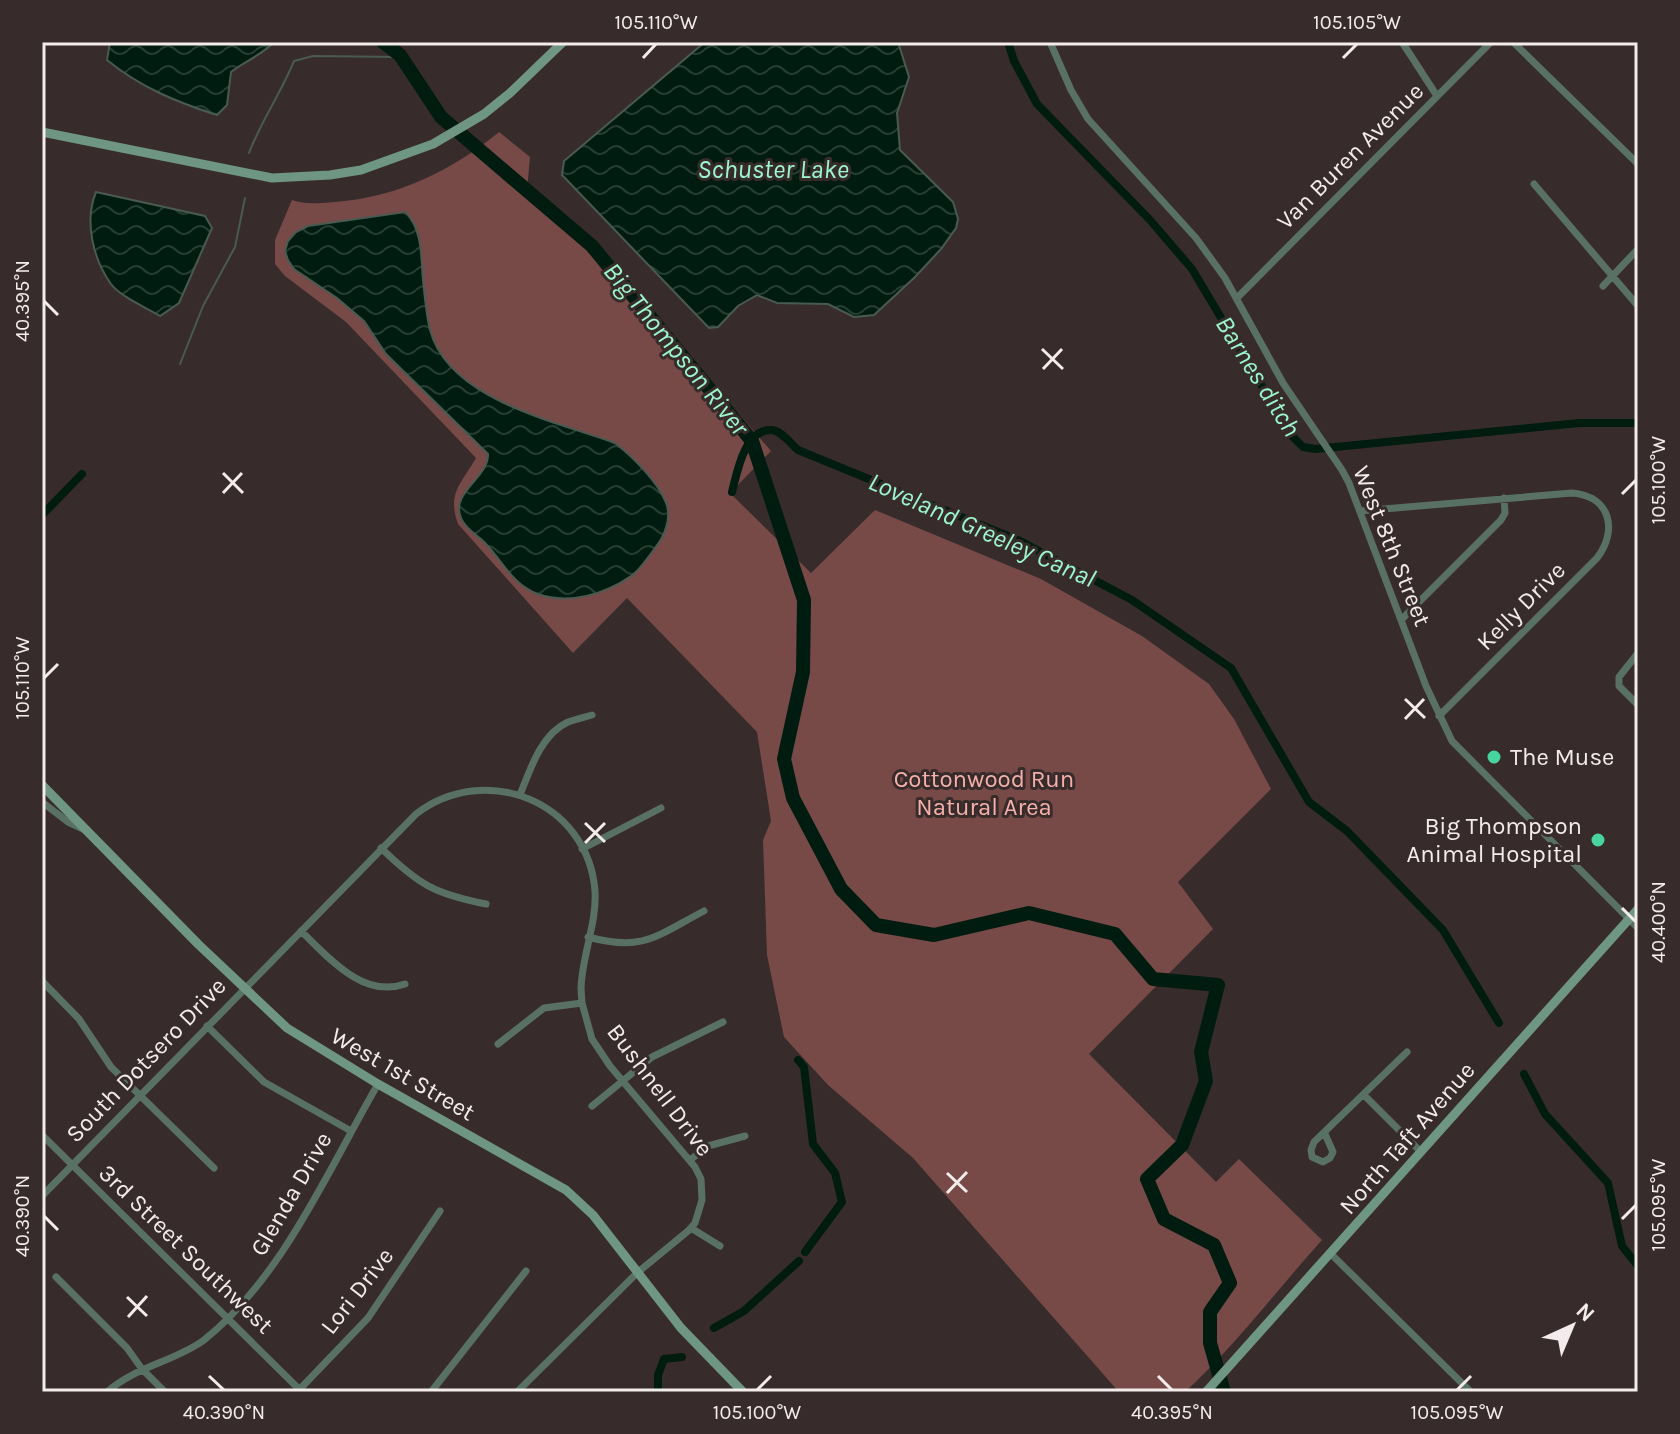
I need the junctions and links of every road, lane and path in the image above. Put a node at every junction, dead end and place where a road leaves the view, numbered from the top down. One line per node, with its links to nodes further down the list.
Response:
1 (563, 42): 7 (main road)
2 (1050, 42): 13 (street, West 8th Street)
3 (1402, 42): 6 (street)
4 (1491, 42): 6 (street, Van Buren Avenue)
5 (1513, 42): 8 (street)
6 (1437, 96): 13 (street, Van Buren Avenue)
7 (42, 132)
8 (1638, 164)
9 (1534, 184): 11 (street)
10 (1638, 249): 11 (street)
11 (1612, 276): 12 (street); 14 (street)
12 (1603, 286)
13 (1237, 298): 16 (street, West 8th Street)
14 (1638, 306)
15 (1504, 498): 16 (street); 17 (street); 21 (street, Kelly Drive)
16 (1360, 511): 17 (street, West 8th Street)
17 (1401, 620): 21 (street, West 8th Street)
18 (1638, 653): 19 (street)
19 (1638, 705)
20 (592, 715): 23 (street)
21 (1439, 716): 32 (street, West 8th Street)
22 (42, 785): 26 (main road, West 1st Street)
23 (520, 795): 27 (street, South Dotsero Drive); 28 (street, Bushnell Drive)
24 (42, 802): 26 (street)
25 (661, 808): 28 (street)
26 (91, 833): 38 (main road, West 1st Street)
27 (381, 848): 29 (street); 34 (street, South Dotsero Drive)
28 (582, 849): 35 (street, Bushnell Drive)
29 (486, 904)
30 (1638, 909): 32 (main road, North Taft Avenue)
31 (704, 911): 35 (street)
32 (1629, 919): 33 (street, West 8th Street); 53 (main road, North Taft Avenue)
33 (1638, 928)
34 (301, 931): 37 (street); 38 (street, South Dotsero Drive)
35 (588, 937): 39 (street, Bushnell Drive)
36 (42, 981): 47 (street)
37 (405, 984)
38 (246, 987): 41 (street, South Dotsero Drive); 45 (main road, West 1st Street)
39 (582, 1003): 42 (street); 44 (street, Bushnell Drive)
40 (723, 1022): 44 (street)
41 (207, 1026): 47 (street, South Dotsero Drive); 49 (street)
42 (498, 1044)
43 (1407, 1052): 46 (street)
44 (624, 1082): 48 (street); 54 (street, Bushnell Drive)
45 (378, 1084): 49 (street, Glenda Drive); 63 (main road, West 1st Street)
46 (1364, 1095): 50 (street); 53 (street)
47 (140, 1096): 55 (street, South Dotsero Drive); 56 (street)
48 (592, 1106)
49 (351, 1131): 65 (street, Glenda Drive)
50 (1325, 1134)
51 (42, 1135): 55 (street, 3rd Street Southwest)
52 (745, 1136): 54 (street)
53 (1420, 1151): 61 (main road, North Taft Avenue)
54 (690, 1160): 59 (street, Bushnell Drive)
55 (72, 1165): 57 (street, South Dotsero Drive); 65 (street, 3rd Street Southwest)
56 (214, 1168)
57 (42, 1196)
58 (440, 1211): 68 (street, Lori Drive)
59 (691, 1228): 60 (street); 63 (street)
60 (720, 1246)
61 (1331, 1254): 67 (main road, North Taft Avenue); 74 (street)
62 (526, 1271): 71 (street)
63 (637, 1273): 72 (street); 73 (main road, West 1st Street)
64 (56, 1277): 66 (street)
65 (227, 1317): 66 (street, Glenda Drive); 68 (street, 3rd Street Southwest)
66 (142, 1369): 69 (street, Glenda Drive); 70 (street)
67 (1207, 1390)
68 (300, 1391)
69 (107, 1392)
70 (165, 1392)
71 (431, 1392)
72 (517, 1392)
73 (743, 1392)
74 (1471, 1392)

